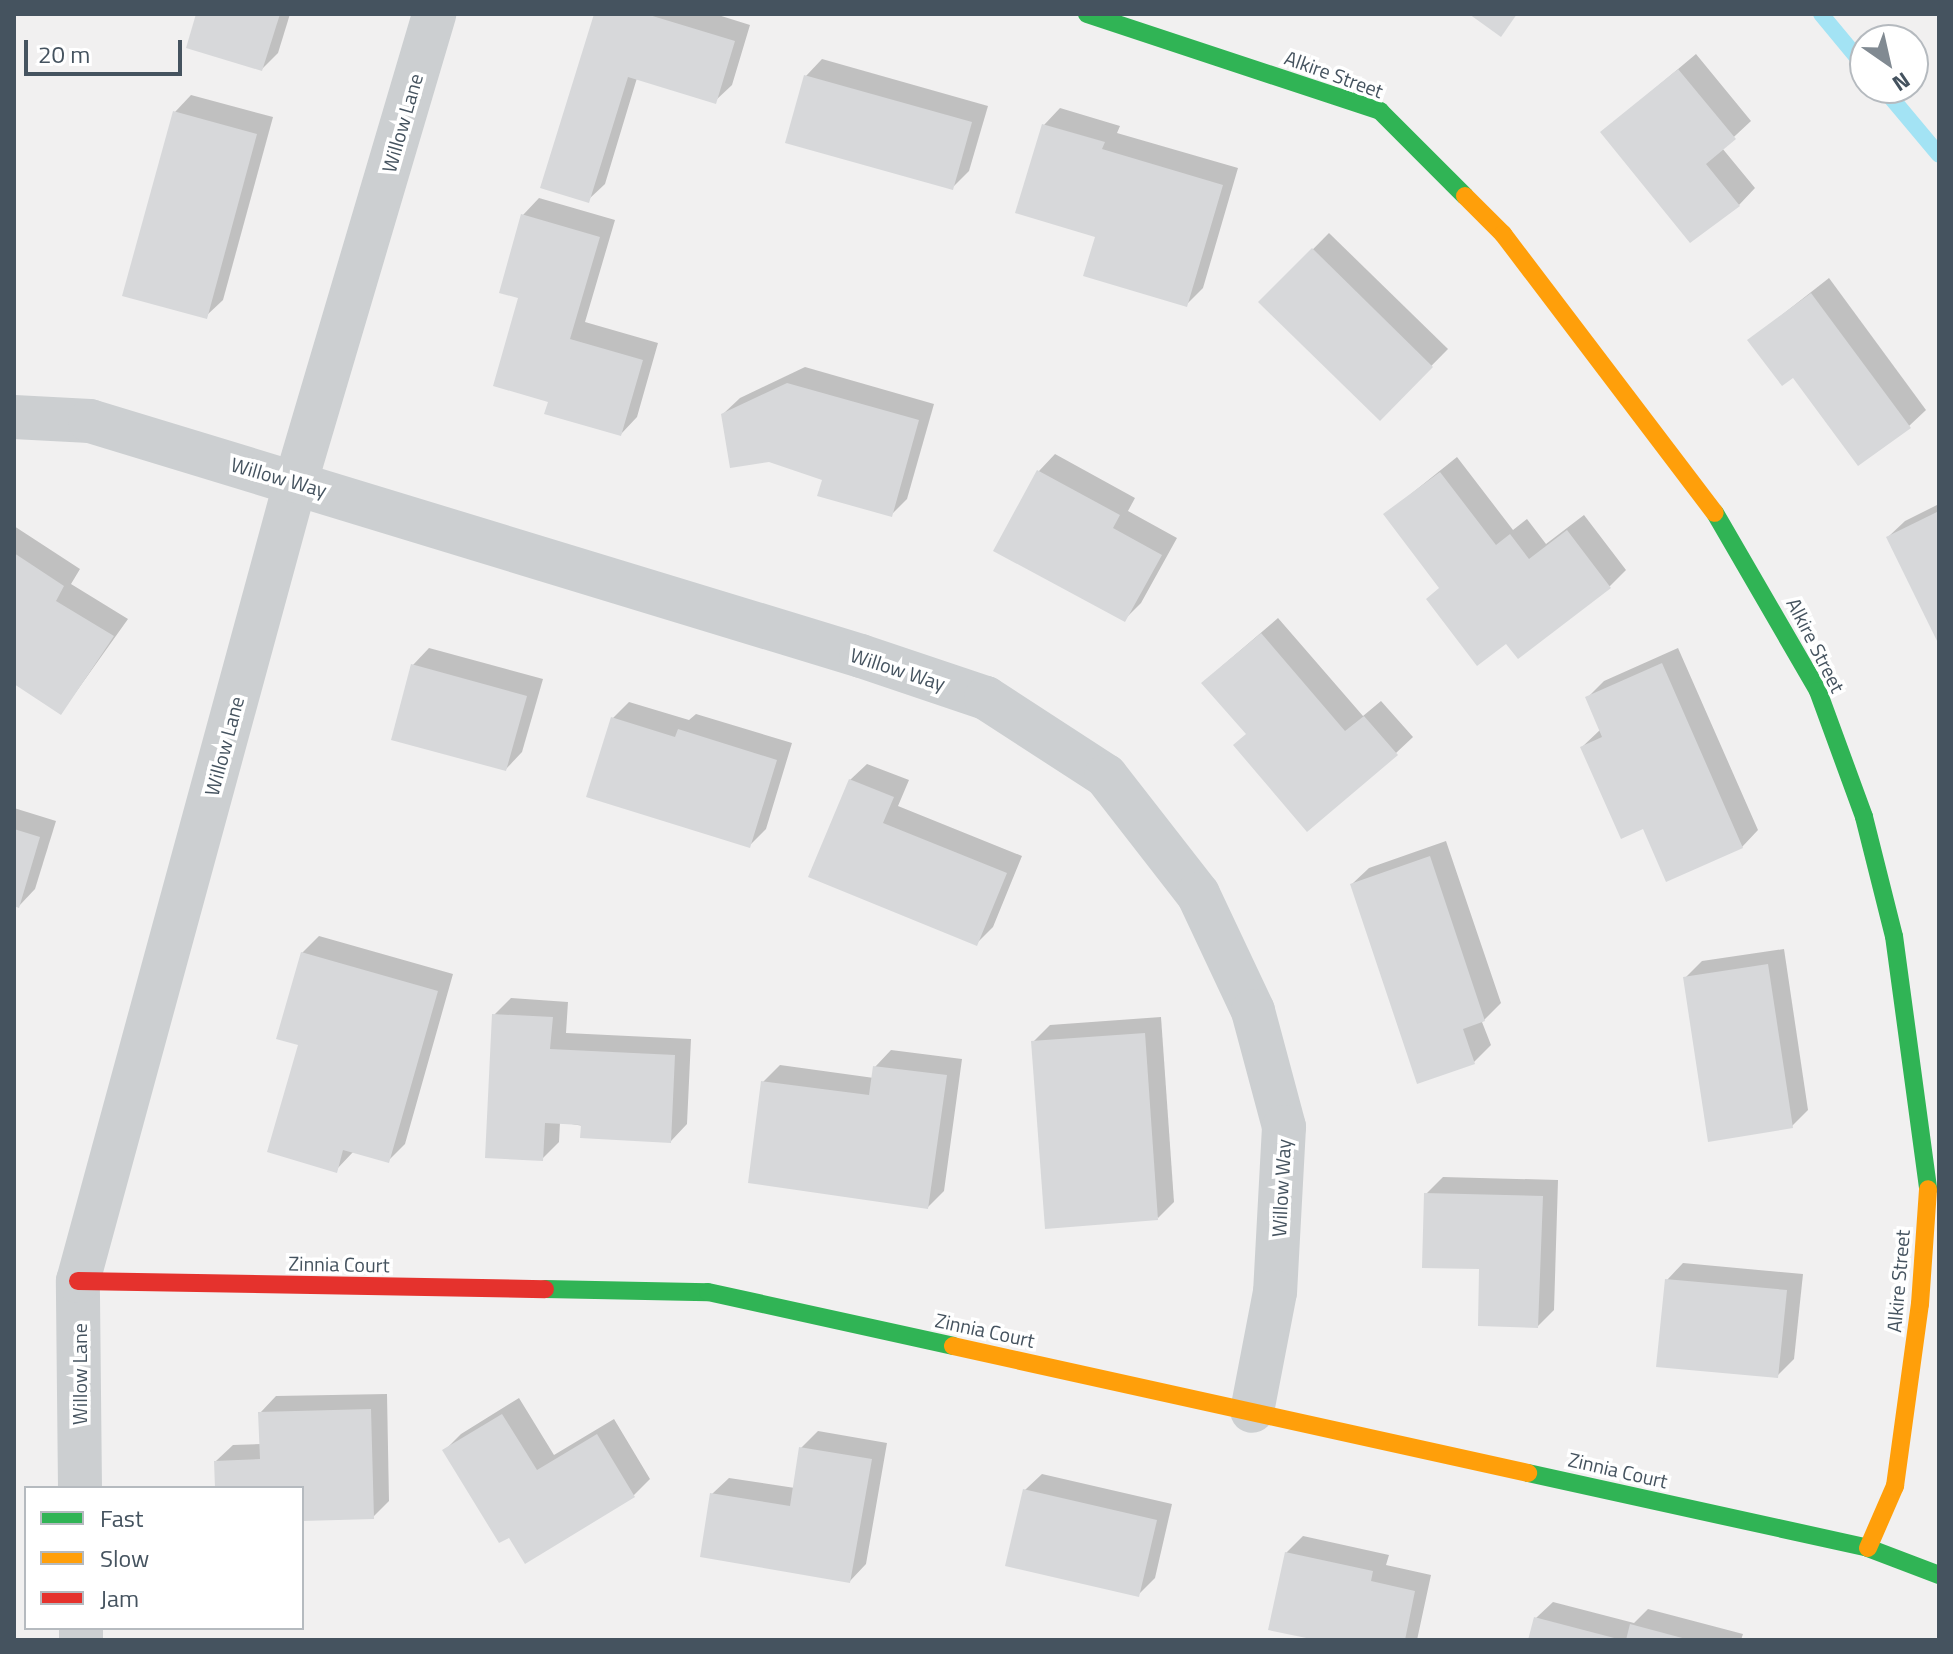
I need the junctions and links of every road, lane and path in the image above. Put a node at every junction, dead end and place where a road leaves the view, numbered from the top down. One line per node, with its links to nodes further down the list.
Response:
1 (434, 14): 4 (street, Willow Lane)
2 (1087, 14): 8 (street, Alkire Street)
3 (14, 417): 4 (street, Willow Way)
4 (296, 481): 5 (street, Willow Lane); 6 (street, Willow Way)
5 (78, 1281): 6 (street, Zinnia Court); 7 (street, Willow Lane)
6 (1252, 1411): 8 (street, Zinnia Court)
7 (80, 1486)
8 (1868, 1548): 9 (street)
9 (1939, 1575)

